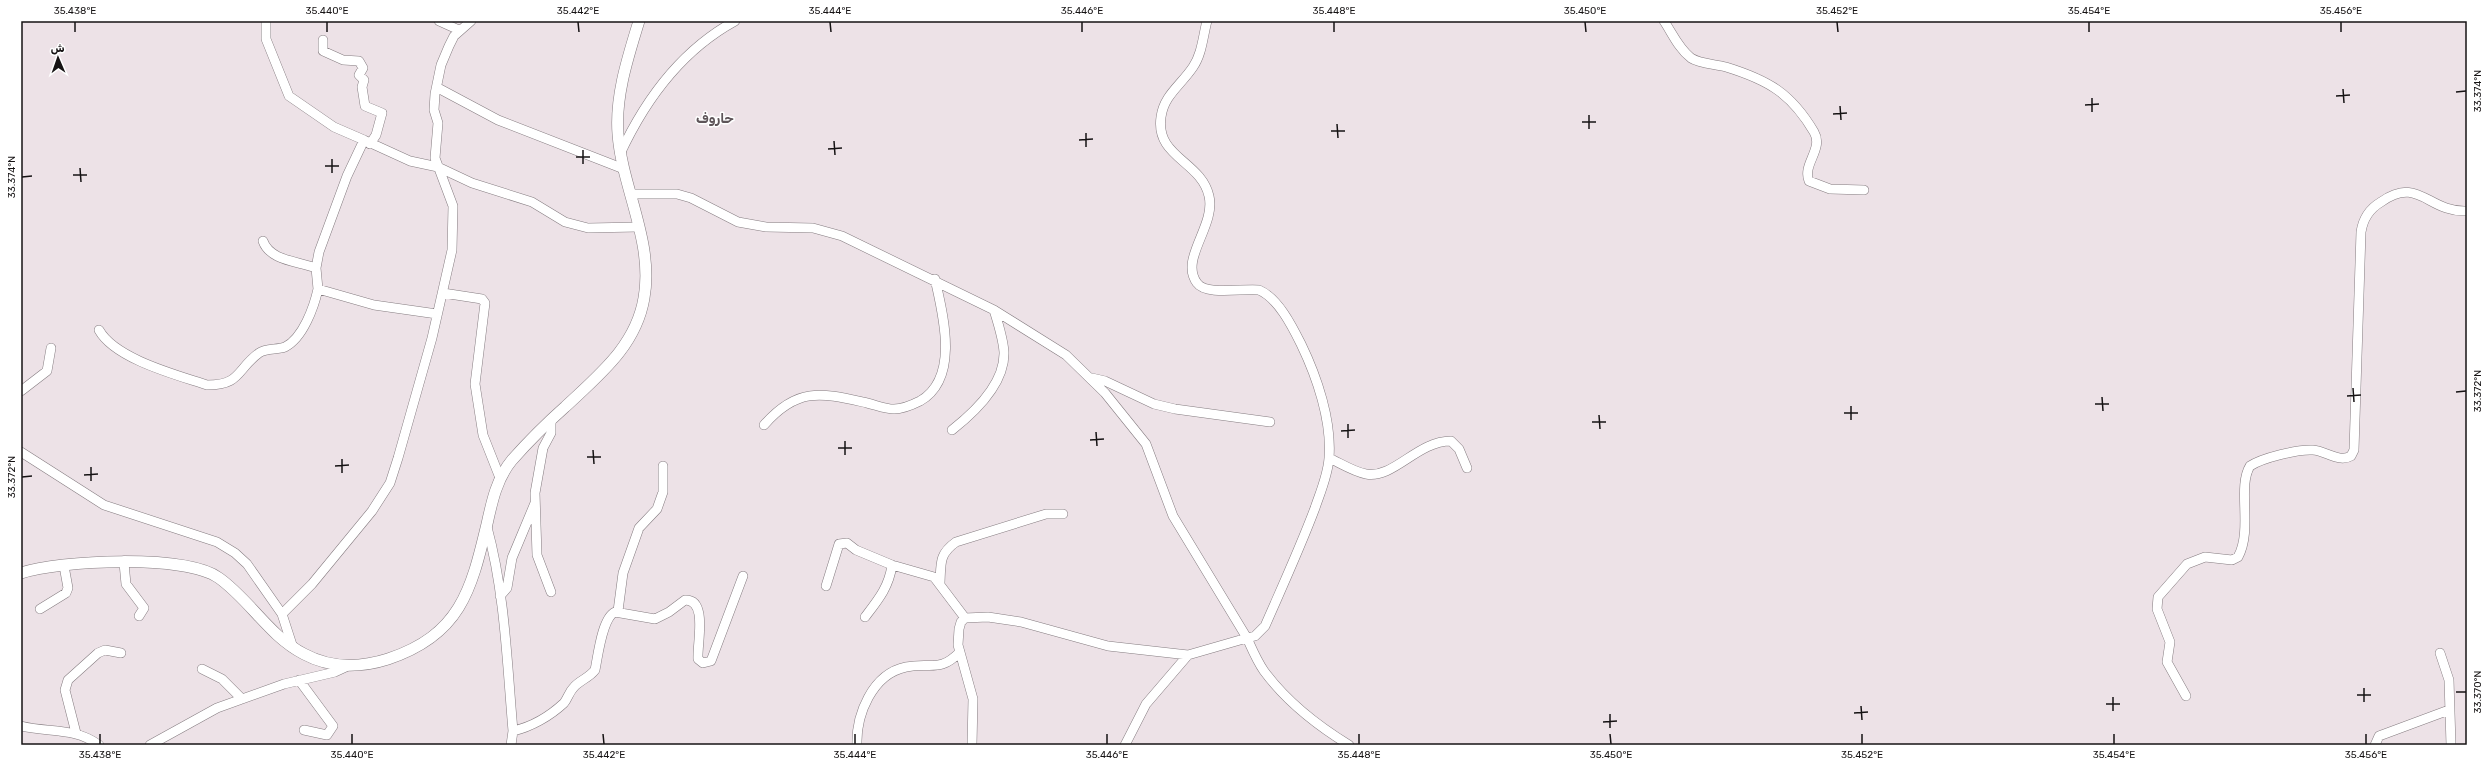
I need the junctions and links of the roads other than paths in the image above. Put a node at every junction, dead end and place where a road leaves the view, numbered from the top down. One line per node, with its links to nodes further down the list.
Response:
1 (266, 21): 11 (street)
2 (439, 21): 8 (street)
3 (471, 21): 8 (street)
4 (639, 21): 12 (street)
5 (735, 21): 12 (street)
6 (1207, 21): 35 (street)
7 (1664, 21): 15 (street)
8 (459, 30): 10 (street)
9 (323, 40): 11 (street)
10 (438, 88): 13 (street); 14 (street)
11 (367, 142): 13 (street); 20 (street)
12 (620, 154): 14 (street)
13 (438, 167): 18 (street); 23 (street)
14 (624, 169): 16 (street)
15 (1864, 190)
16 (630, 194): 18 (street); 21 (street)
17 (2467, 211): 66 (street)
18 (638, 227): 30 (street)
19 (263, 241): 20 (street)
20 (316, 268): 22 (street)
21 (935, 280): 24 (street); 32 (street)
22 (318, 290): 25 (street); 26 (street)
23 (443, 293): 25 (street); 38 (street)
24 (994, 310): 28 (street); 33 (street)
25 (437, 314): 53 (street)
26 (99, 330)
27 (51, 348): 29 (street)
28 (1092, 378): 31 (street); 57 (street)
29 (21, 391)
30 (551, 420): 38 (street); 39 (street)
31 (1270, 422)
32 (764, 425)
33 (952, 430)
34 (21, 452): 53 (street)
35 (1329, 458): 37 (street); 57 (street)
36 (663, 466): 52 (street)
37 (1467, 468)
38 (500, 478): 41 (street)
39 (536, 501): 49 (street); 50 (street)
40 (1063, 514): 47 (street)
41 (486, 526): 50 (street); 63 (street)
42 (124, 563): 44 (street); 54 (street); 58 (street)
43 (892, 565): 47 (street); 48 (street); 55 (street)
44 (64, 566): 45 (street); 51 (street)
45 (21, 573)
46 (743, 576): 52 (street)
47 (940, 583): 56 (street)
48 (826, 586)
49 (551, 592)
50 (500, 596): 71 (street)
51 (40, 608)
52 (618, 611): 71 (street)
53 (282, 614): 58 (street)
54 (139, 616)
55 (865, 617)
56 (965, 618): 59 (street); 62 (street)
57 (1247, 638): 62 (street); 79 (street)
58 (294, 648): 63 (street)
59 (960, 652): 76 (street); 77 (street)
60 (121, 653): 72 (street)
61 (2440, 653): 68 (street)
62 (1188, 655): 78 (street)
63 (348, 666): 65 (street)
64 (202, 669): 67 (street)
65 (299, 680): 67 (street); 70 (street)
66 (2186, 696)
67 (242, 699): 74 (street)
68 (2449, 710): 80 (street); 81 (street)
69 (21, 726): 72 (street)
70 (304, 730)
71 (513, 731): 75 (street)
72 (76, 732): 73 (street)
73 (99, 745)
74 (150, 745)
75 (511, 745)
76 (857, 745)
77 (972, 745)
78 (1125, 745)
79 (1349, 745)
80 (2376, 745)
81 (2451, 745)

